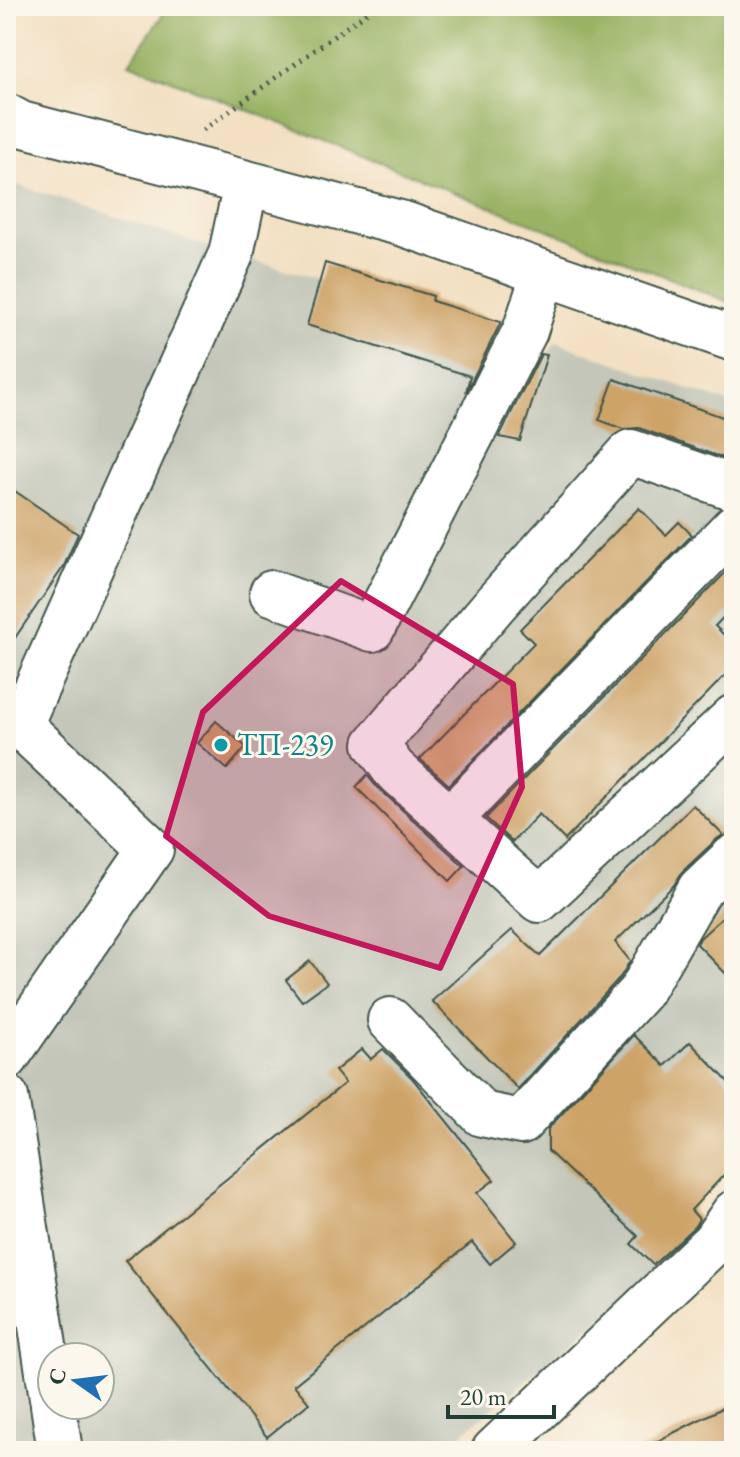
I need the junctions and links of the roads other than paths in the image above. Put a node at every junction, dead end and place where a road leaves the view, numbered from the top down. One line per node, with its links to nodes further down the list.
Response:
1 (6, 116): 2 (lane)
2 (246, 184): 3 (lane); 9 (lane)
3 (544, 273): 4 (lane); 7 (lane)
4 (734, 339)
5 (734, 488): 10 (lane)
6 (734, 527): 10 (lane)
7 (272, 593)
8 (734, 717): 10 (lane)
9 (13, 722): 13 (lane)
10 (450, 819)
11 (734, 857): 12 (lane)
12 (390, 1020)
13 (6, 1058)
14 (6, 1097): 16 (lane)
15 (734, 1213): 19 (lane)
16 (43, 1341)
17 (55, 1421): 18 (lane)
18 (60, 1451)
19 (494, 1451)

